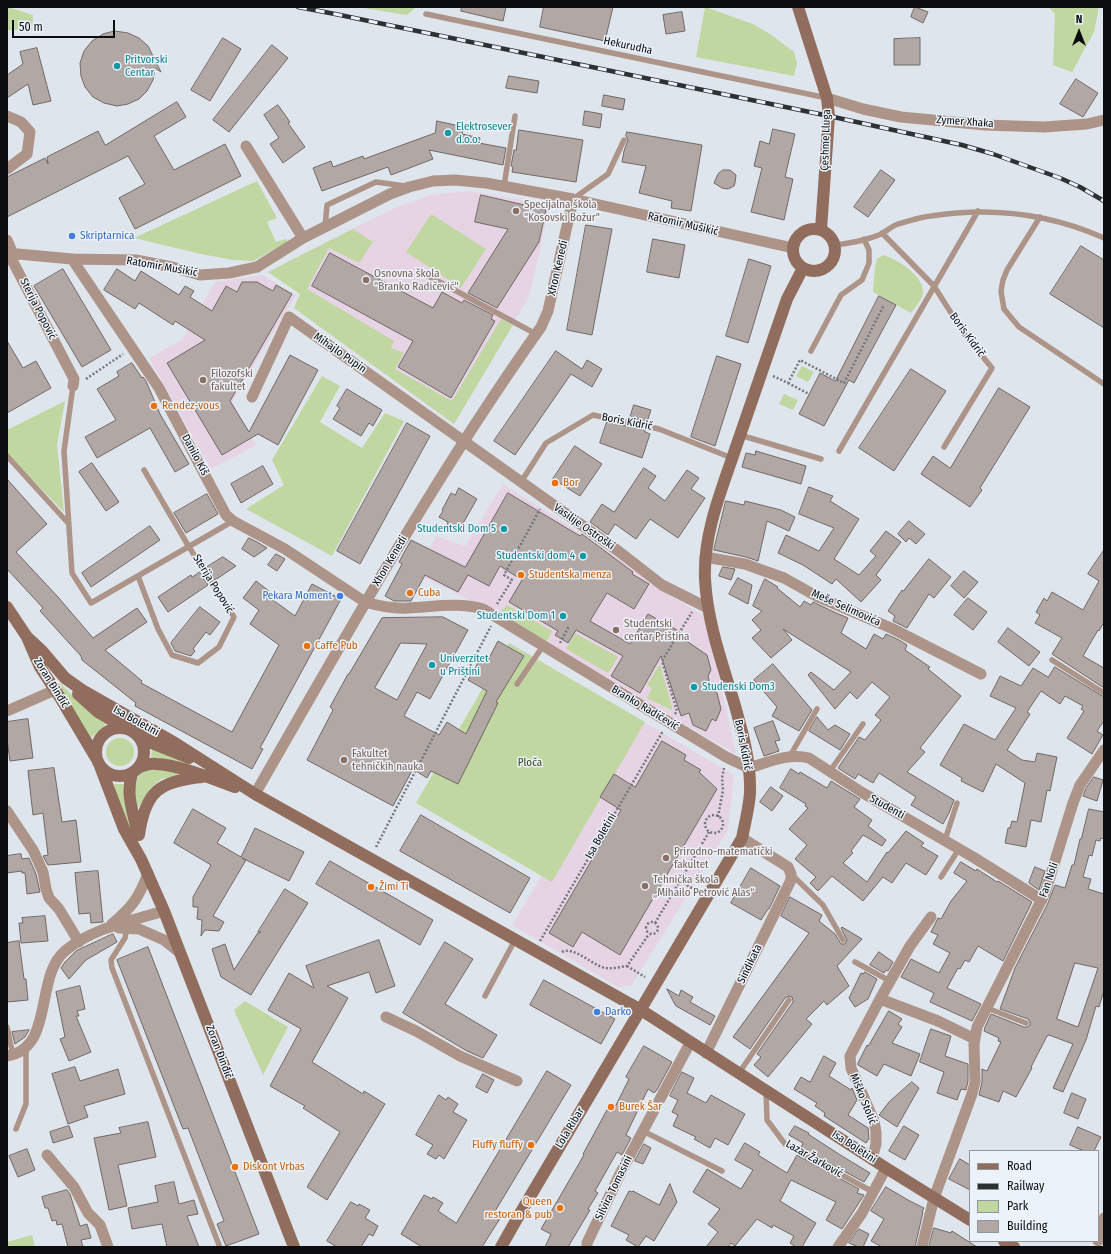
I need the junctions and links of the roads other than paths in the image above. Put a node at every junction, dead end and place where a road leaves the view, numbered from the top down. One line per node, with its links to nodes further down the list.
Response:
1 (798, 7): 3 (main road, Çeshme Lluga)
2 (426, 14): 3 (lane, Hekurudha)
3 (827, 98): 6 (street, Zymer Xhaka); 16 (main road, Çeshme Lluga)
4 (7, 116): 9 (street)
5 (515, 116): 10 (lane)
6 (1104, 120)
7 (624, 140): 12 (lane)
8 (246, 146): 18 (street)
9 (7, 169)
10 (504, 186): 11 (street, Ratomir Mušikić); 12 (street, Ratomir Mušikić)
11 (409, 187): 15 (street, Ratomir Mušikić); 15 (lane, Ratomir Mušikić)
12 (573, 199): 23 (street, Ratomir Mušikić); 29 (street, Xhon Kenedi)
13 (978, 211): 14 (lane); 17 (lane); 28 (lane)
14 (1040, 217): 19 (lane); 31 (lane)
15 (325, 227): 18 (street, Ratomir Mušikić)
16 (821, 229): 22 (main road); 23 (main road)
17 (882, 233): 20 (lane); 28 (lane, Boris Kidrič)
18 (302, 238): 25 (street, Ratomir Mušikić)
19 (1104, 238)
20 (864, 239): 22 (lane); 30 (lane)
21 (7, 240): 24 (street)
22 (835, 245): 26 (main road)
23 (793, 248): 26 (main road)
24 (10, 253): 25 (street, Ratomir Mušikić); 32 (street, Sterija Popović)
25 (72, 259): 43 (street, Danilo Kiš)
26 (803, 268): 34 (main road, Boris Kidrič)
27 (421, 272): 29 (lane)
28 (934, 286): 36 (lane, Boris Kidrič); 37 (lane)
29 (536, 334): 35 (street, Xhon Kenedi)
30 (811, 351)
31 (1104, 384)
32 (73, 386): 44 (lane, Sterija Popović)
33 (252, 397): 35 (street, Mihajlo Pupin)
34 (740, 435): 39 (main road, Boris Kidrič); 40 (lane)
35 (463, 441): 42 (street, Vasilije Ostroški); 48 (street, Xhon Kenedi)
36 (944, 447)
37 (839, 451)
38 (7, 456): 44 (lane)
39 (732, 458): 42 (lane, Boris Kidrič); 46 (main road, Boris Kidrič)
40 (821, 459)
41 (144, 470): 45 (lane, Sterija Popović)
42 (521, 482): 49 (street, Vasilije Ostroški)
43 (233, 521): 45 (lane, Sterija Popović); 48 (street, Danilo Kiš)
44 (69, 523): 47 (lane, Sterija Popović)
45 (189, 547): 47 (lane, Sterija Popović); 47 (lane, Sterija Popović)
46 (705, 557): 49 (main road, Boris Kidrič); 54 (street, Meše Selimovića)
47 (138, 576)
48 (365, 602): 52 (street, Branko Radičević); 70 (street, Xhon Kenedi)
49 (703, 605): 66 (main road, Boris Kidrič)
50 (7, 607): 51 (main road, Zoran Đinđič)
51 (26, 637): 55 (main road, Isa Boletini); 57 (main road, Zoran Đinđič)
52 (543, 646): 56 (lane); 66 (street, Branko Radičević)
53 (1052, 660): 58 (lane)
54 (981, 674)
55 (65, 678): 62 (main road); 68 (main road, Isa Boletini)
56 (517, 684)
57 (56, 690): 60 (street); 65 (main road, Zoran Đinđič)
58 (1104, 693)
59 (817, 709): 64 (lane)
60 (7, 710)
61 (863, 724): 69 (lane)
62 (129, 730): 65 (main road, Zoran Đinđič); 67 (main road, Zoran Đinđič); 68 (main road)
63 (1104, 750): 81 (street, Fan Noli)
64 (790, 757): 66 (street, Studenti); 69 (street, Studenti)
65 (98, 762): 67 (main road, Zoran Đinđič); 77 (main road, Zoran Đinđič)
66 (749, 768): 74 (main road, Boris Kidrič)
67 (135, 770): 68 (main road, Isa Boletini); 73 (main road, Zoran Đinđič)
68 (210, 772): 70 (main road, Isa Boletini); 73 (main road)
69 (830, 772): 75 (street, Studenti)
70 (255, 794): 86 (main road, Isa Boletini)
71 (957, 803): 75 (lane)
72 (7, 811): 88 (street)
73 (138, 835): 77 (main road, Zoran Đinđič)
74 (742, 838): 79 (street); 96 (main road, Boris Kidrič)
75 (944, 840): 76 (street, Studenti)
76 (959, 849): 80 (lane); 81 (street, Studenti)
77 (141, 859): 78 (main road, Zoran Đinđič)
78 (148, 873): 82 (main road, Zoran Đinđič); 84 (street)
79 (791, 874): 87 (lane); 103 (street, Sindikata)
80 (941, 877)
81 (1042, 900): 95 (street, Fan Noli)
82 (164, 912): 84 (street); 89 (main road, Zoran Đinđič)
83 (931, 917): 91 (street, Miško Stolić)
84 (109, 928): 85 (street); 88 (street)
85 (127, 928): 89 (street); 119 (lane)
86 (515, 939): 92 (lane); 96 (main road, Isa Boletini)
87 (844, 940)
88 (79, 942): 102 (street)
89 (179, 952): 121 (main road, Zoran Đinđič)
90 (855, 962): 91 (lane)
91 (890, 981): 93 (street, Miško Stolić)
92 (485, 996)
93 (880, 999): 100 (street); 111 (street, Miško Stolić)
94 (789, 1000): 105 (lane)
95 (987, 1008): 98 (lane); 100 (street, Fan Noli)
96 (641, 1010): 101 (main road, Isa Boletini); 122 (main road, Lola Ribar)
97 (386, 1017): 106 (street)
98 (1026, 1023)
99 (7, 1027): 104 (lane)
100 (975, 1039): 115 (street, Fan Noli)
101 (690, 1043): 103 (main road, Isa Boletini); 109 (street, Silvira Tomasini)
102 (26, 1048): 104 (street); 108 (lane)
103 (706, 1053): 105 (main road, Isa Boletini)
104 (10, 1055)
105 (739, 1074): 107 (main road, Isa Boletini)
106 (517, 1081)
107 (766, 1091): 111 (main road, Isa Boletini); 114 (lane, Lazar Žarković)
108 (16, 1129)
109 (643, 1131): 113 (lane); 123 (street, Silvira Tomasini)
110 (47, 1155): 120 (street)
111 (872, 1158): 112 (main road, Isa Boletini)
112 (886, 1168): 114 (street); 115 (main road, Isa Boletini)
113 (722, 1171)
114 (873, 1192): 124 (street)
115 (934, 1198): 117 (main road, Isa Boletini); 125 (street, Fan Noli)
116 (1104, 1218): 118 (street)
117 (969, 1219)
118 (1099, 1237)
119 (219, 1245)
120 (108, 1247)
121 (294, 1247)
122 (501, 1247)
123 (587, 1247)
124 (838, 1247)
125 (922, 1247)

